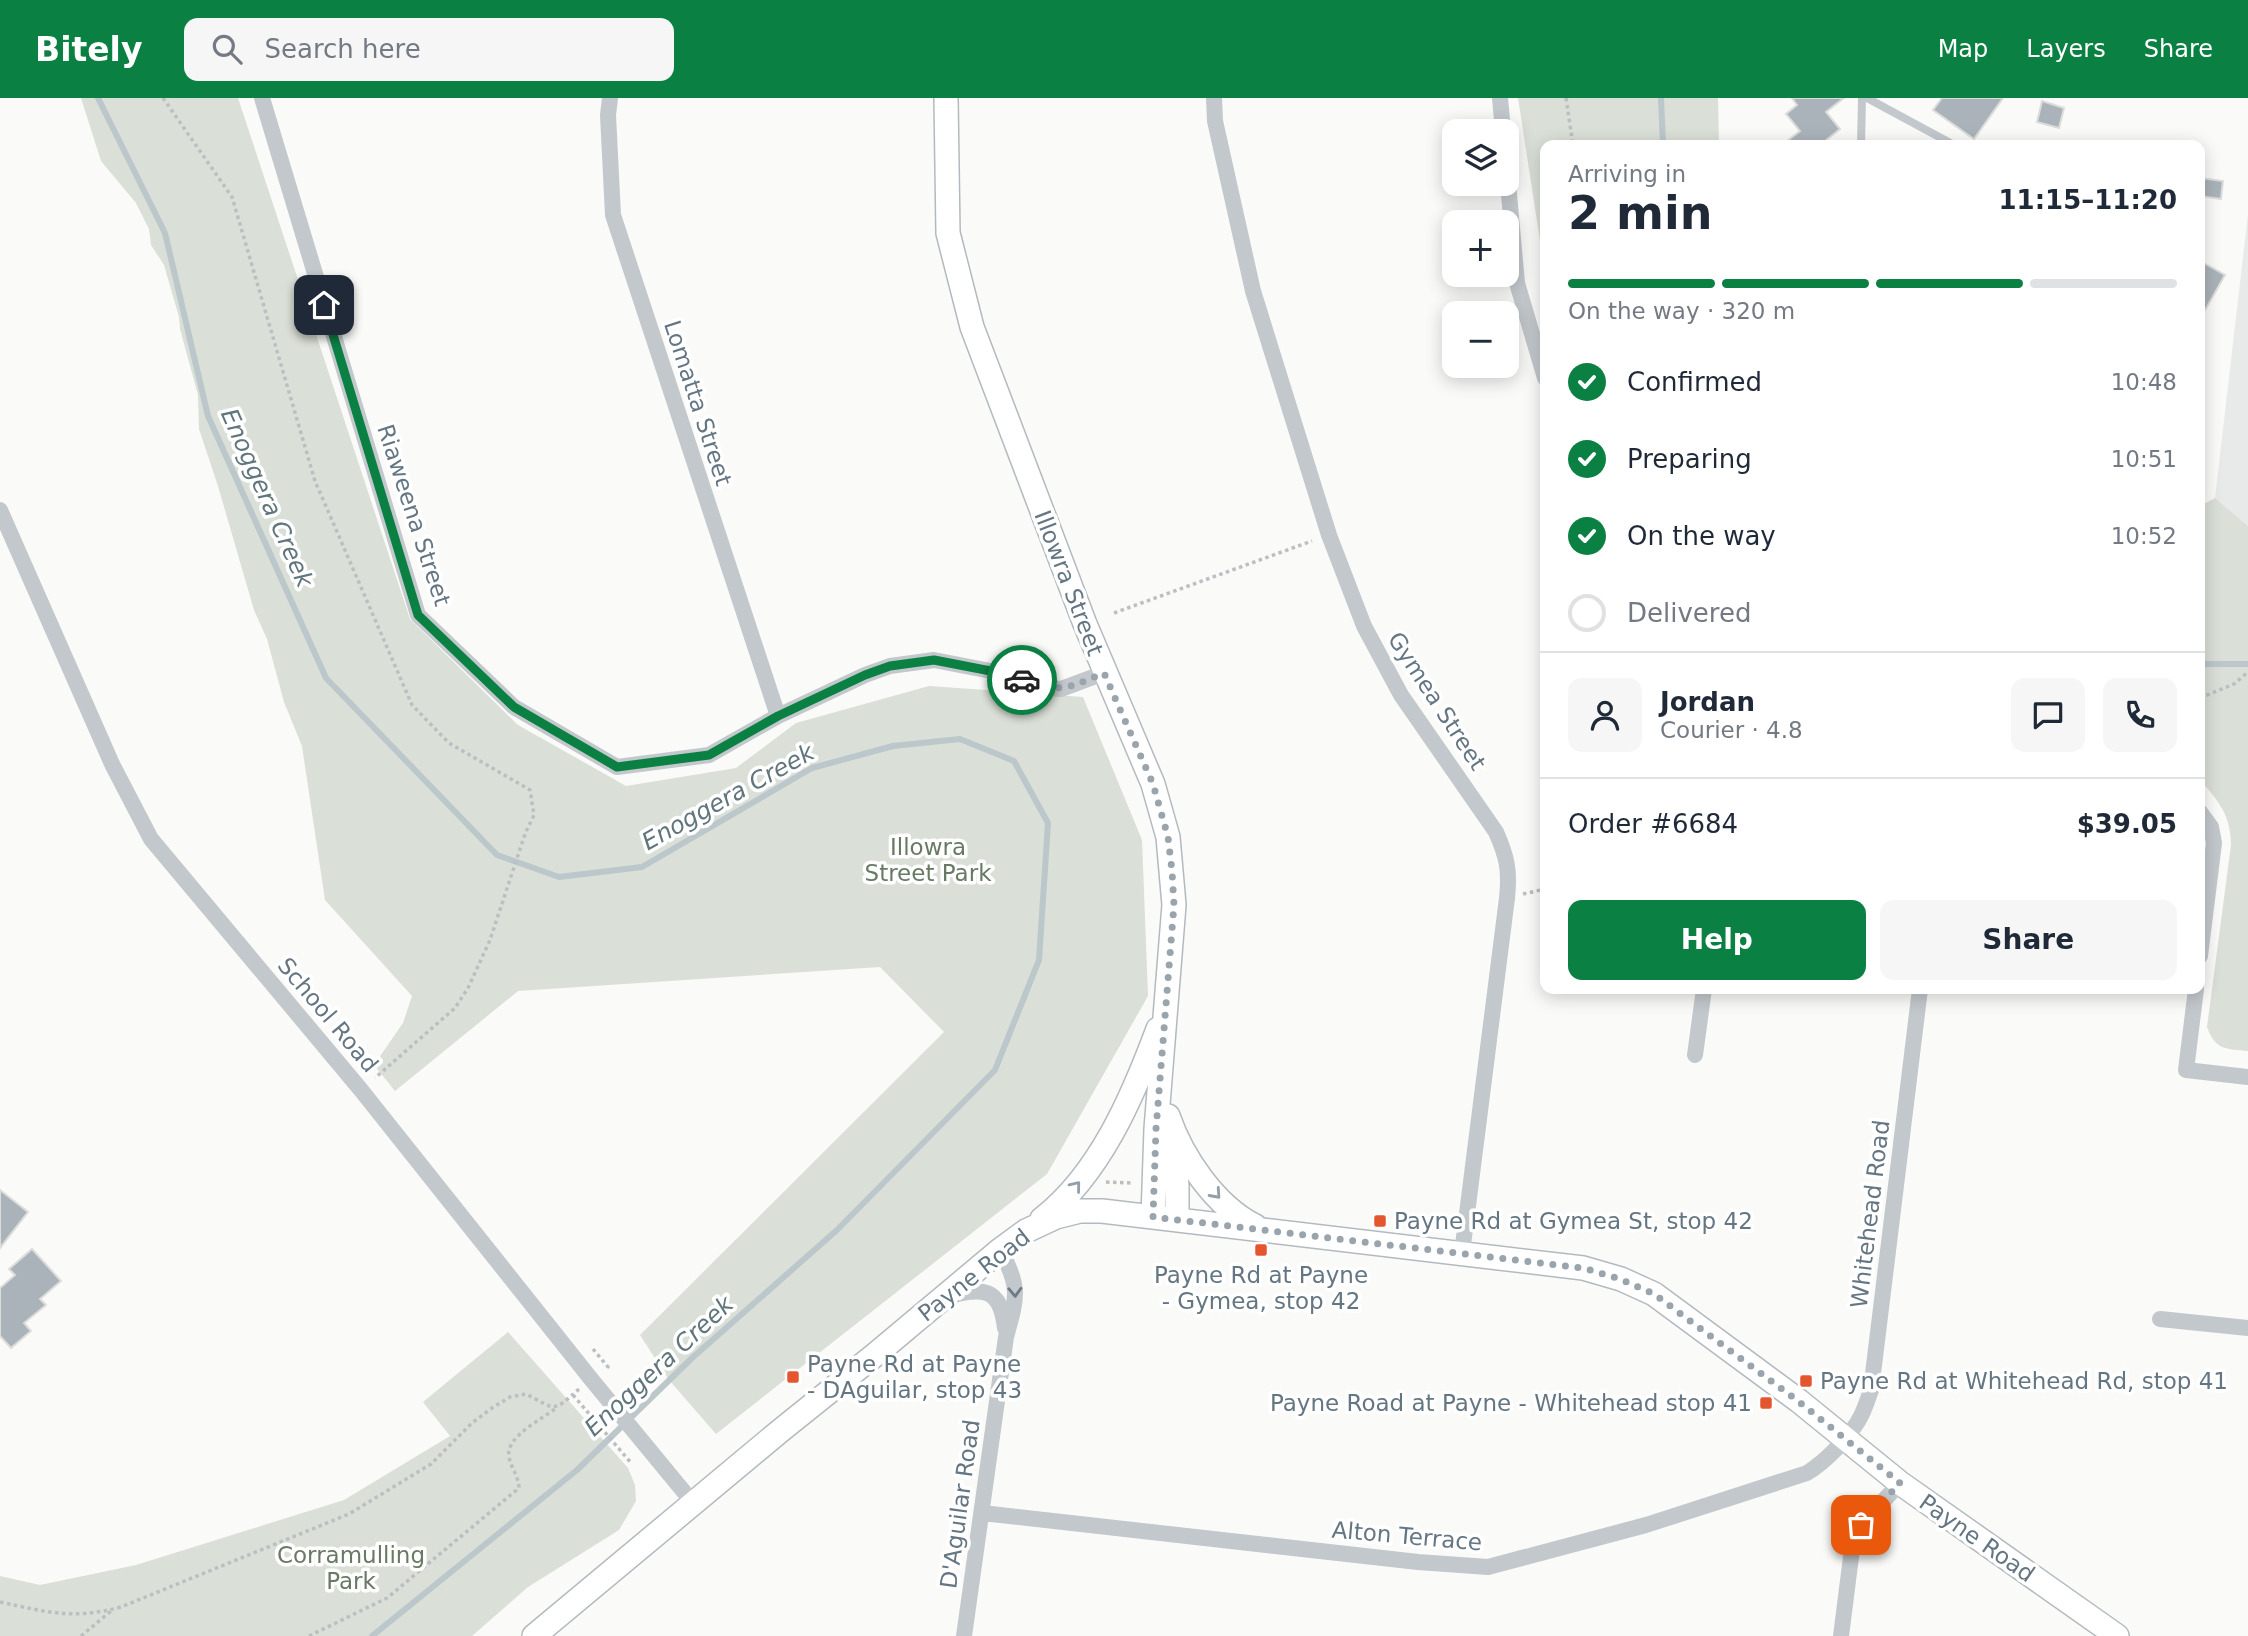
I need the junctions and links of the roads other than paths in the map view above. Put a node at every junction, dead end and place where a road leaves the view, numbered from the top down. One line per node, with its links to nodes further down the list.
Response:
1 (261, 98): 14 (street, Riaweena Street)
2 (610, 98): 14 (street, Lomatta Street)
3 (946, 98): 13 (main road, Illowra Street)
4 (1214, 98): 30 (street, Gymea Street)
5 (1500, 98): 7 (street)
6 (1864, 98): 8 (lane); 9 (lane)
7 (1502, 119)
8 (1861, 140)
9 (1944, 140)
10 (1509, 196): 11 (street)
11 (1540, 361)
12 (0, 510): 37 (street, School Road)
13 (1104, 673): 14 (street, Riaweena Street); 20 (main road, Illowra Street)
14 (778, 716)
15 (2205, 819): 16 (street)
16 (2205, 915)
17 (1702, 994): 21 (street)
18 (1919, 994): 35 (street, Whitehead Road)
19 (2195, 994): 23 (street)
20 (1166, 1006): 22 (main road, Illowra Street); 28 (main road, one-way to 20)
21 (1695, 1055)
22 (1161, 1070): 24 (main road, Illowra Street); 25 (main road, Illowra Street)
23 (2248, 1077)
24 (1168, 1116): 26 (main road, Illowra Street); 27 (main road, one-way to 27)
25 (1153, 1217): 26 (main road, Payne Road); 28 (main road, Payne Road)
26 (1177, 1219): 27 (main road, Payne Road)
27 (1265, 1230): 30 (main road, Payne Road)
28 (1026, 1231): 29 (main road, Payne Road)
29 (1000, 1250): 31 (main road, Payne Road); 34 (street, D'Aguilar Road, one-way to 34)
30 (1462, 1253): 35 (main road, Payne Road)
31 (944, 1296): 34 (street, D'Aguilar Road); 37 (main road, Payne Road)
32 (2160, 1319): 33 (street)
33 (2248, 1328)
34 (1006, 1337): 38 (street, D'Aguilar Road)
35 (1844, 1438): 36 (main road, Payne Road); 38 (street, Alton Terrace)
36 (1900, 1483): 41 (street); 42 (main road, Payne Road)
37 (694, 1504): 39 (main road, Payne Road)
38 (982, 1513): 40 (street, D'Aguilar Road)
39 (534, 1636)
40 (964, 1636)
41 (1841, 1636)
42 (2117, 1636)

